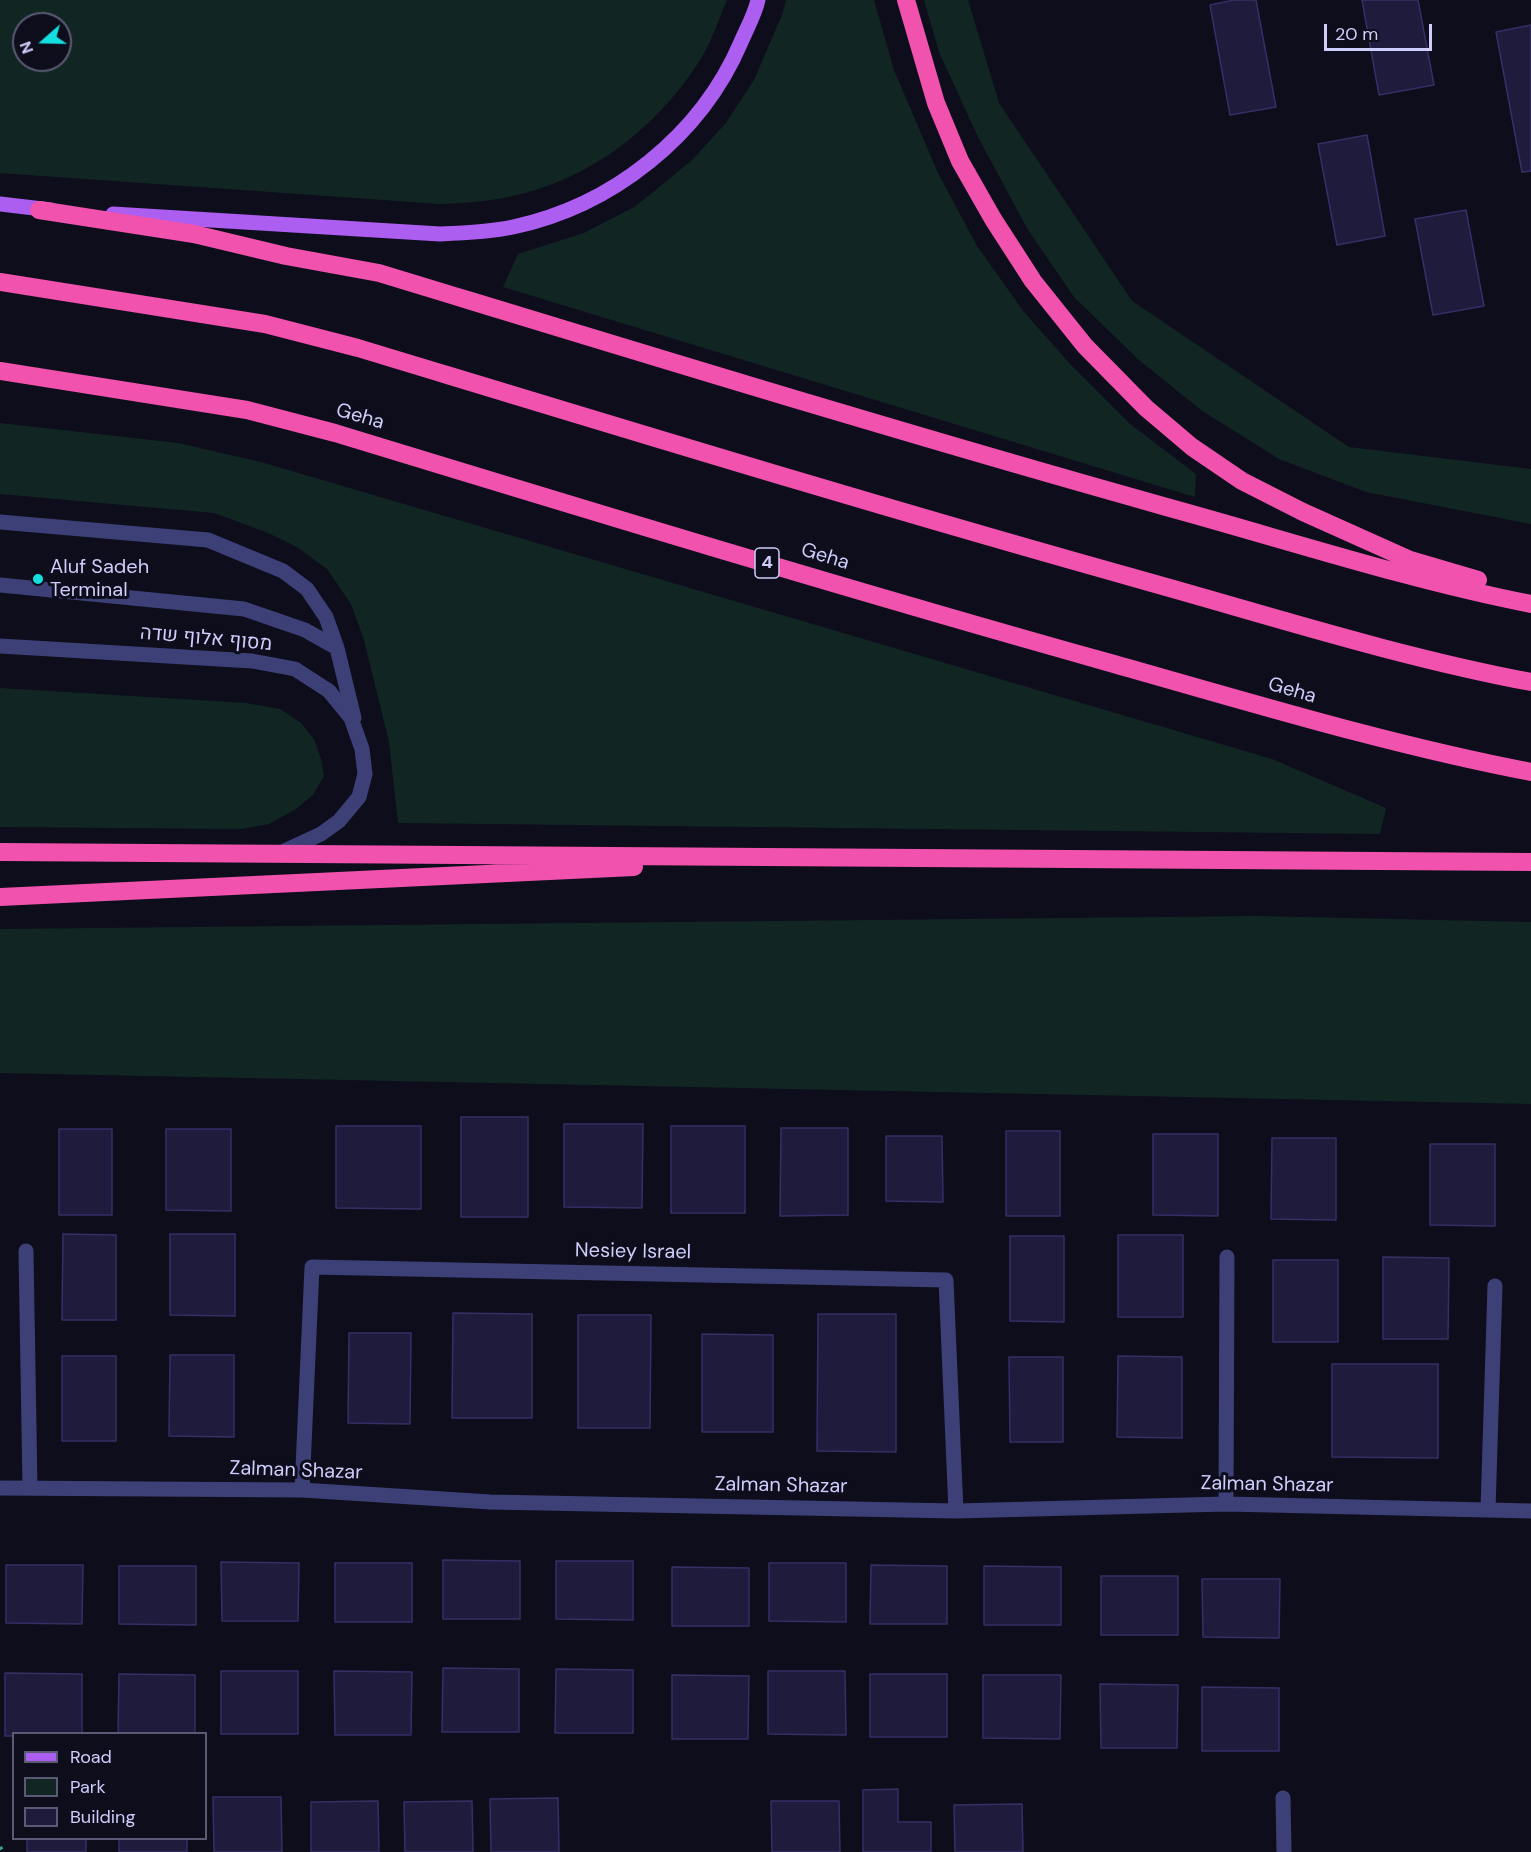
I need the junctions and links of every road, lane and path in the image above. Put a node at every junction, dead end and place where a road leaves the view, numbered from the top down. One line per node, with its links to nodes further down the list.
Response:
1 (758, 0): 4 (main road)
2 (906, 0): 9 (highway)
3 (0, 204): 4 (main road)
4 (39, 210): 10 (highway)
5 (0, 282): 13 (highway)
6 (0, 371): 15 (highway, Geha / 4)
7 (0, 522): 12 (street)
8 (0, 585): 12 (street)
9 (1531, 596)
10 (1531, 604)
11 (0, 646): 14 (street, מסוף אלוף שדה)
12 (337, 648): 14 (street)
13 (1531, 682)
14 (362, 749): 17 (street, מסוף אלוף שדה)
15 (1531, 772)
16 (0, 852): 17 (highway)
17 (278, 853): 18 (highway)
18 (844, 858): 19 (highway); 20 (highway)
19 (1531, 862)
20 (0, 897)
21 (26, 1251): 24 (street)
22 (1227, 1257): 27 (street)
23 (1495, 1286): 28 (street)
24 (30, 1488): 25 (street, Zalman Shazar); 26 (street, Zalman Shazar)
25 (0, 1489)
26 (302, 1490): 29 (street, Zalman Shazar); 29 (street, Nesiey Israel)
27 (1226, 1504): 28 (street, Zalman Shazar); 29 (street, Zalman Shazar)
28 (1488, 1510): 30 (street, Zalman Shazar)
29 (956, 1511)
30 (1531, 1511)
31 (1283, 1798): 34 (street)
32 (0, 1847): 33 (path)
33 (3, 1852)
34 (1284, 1852)

